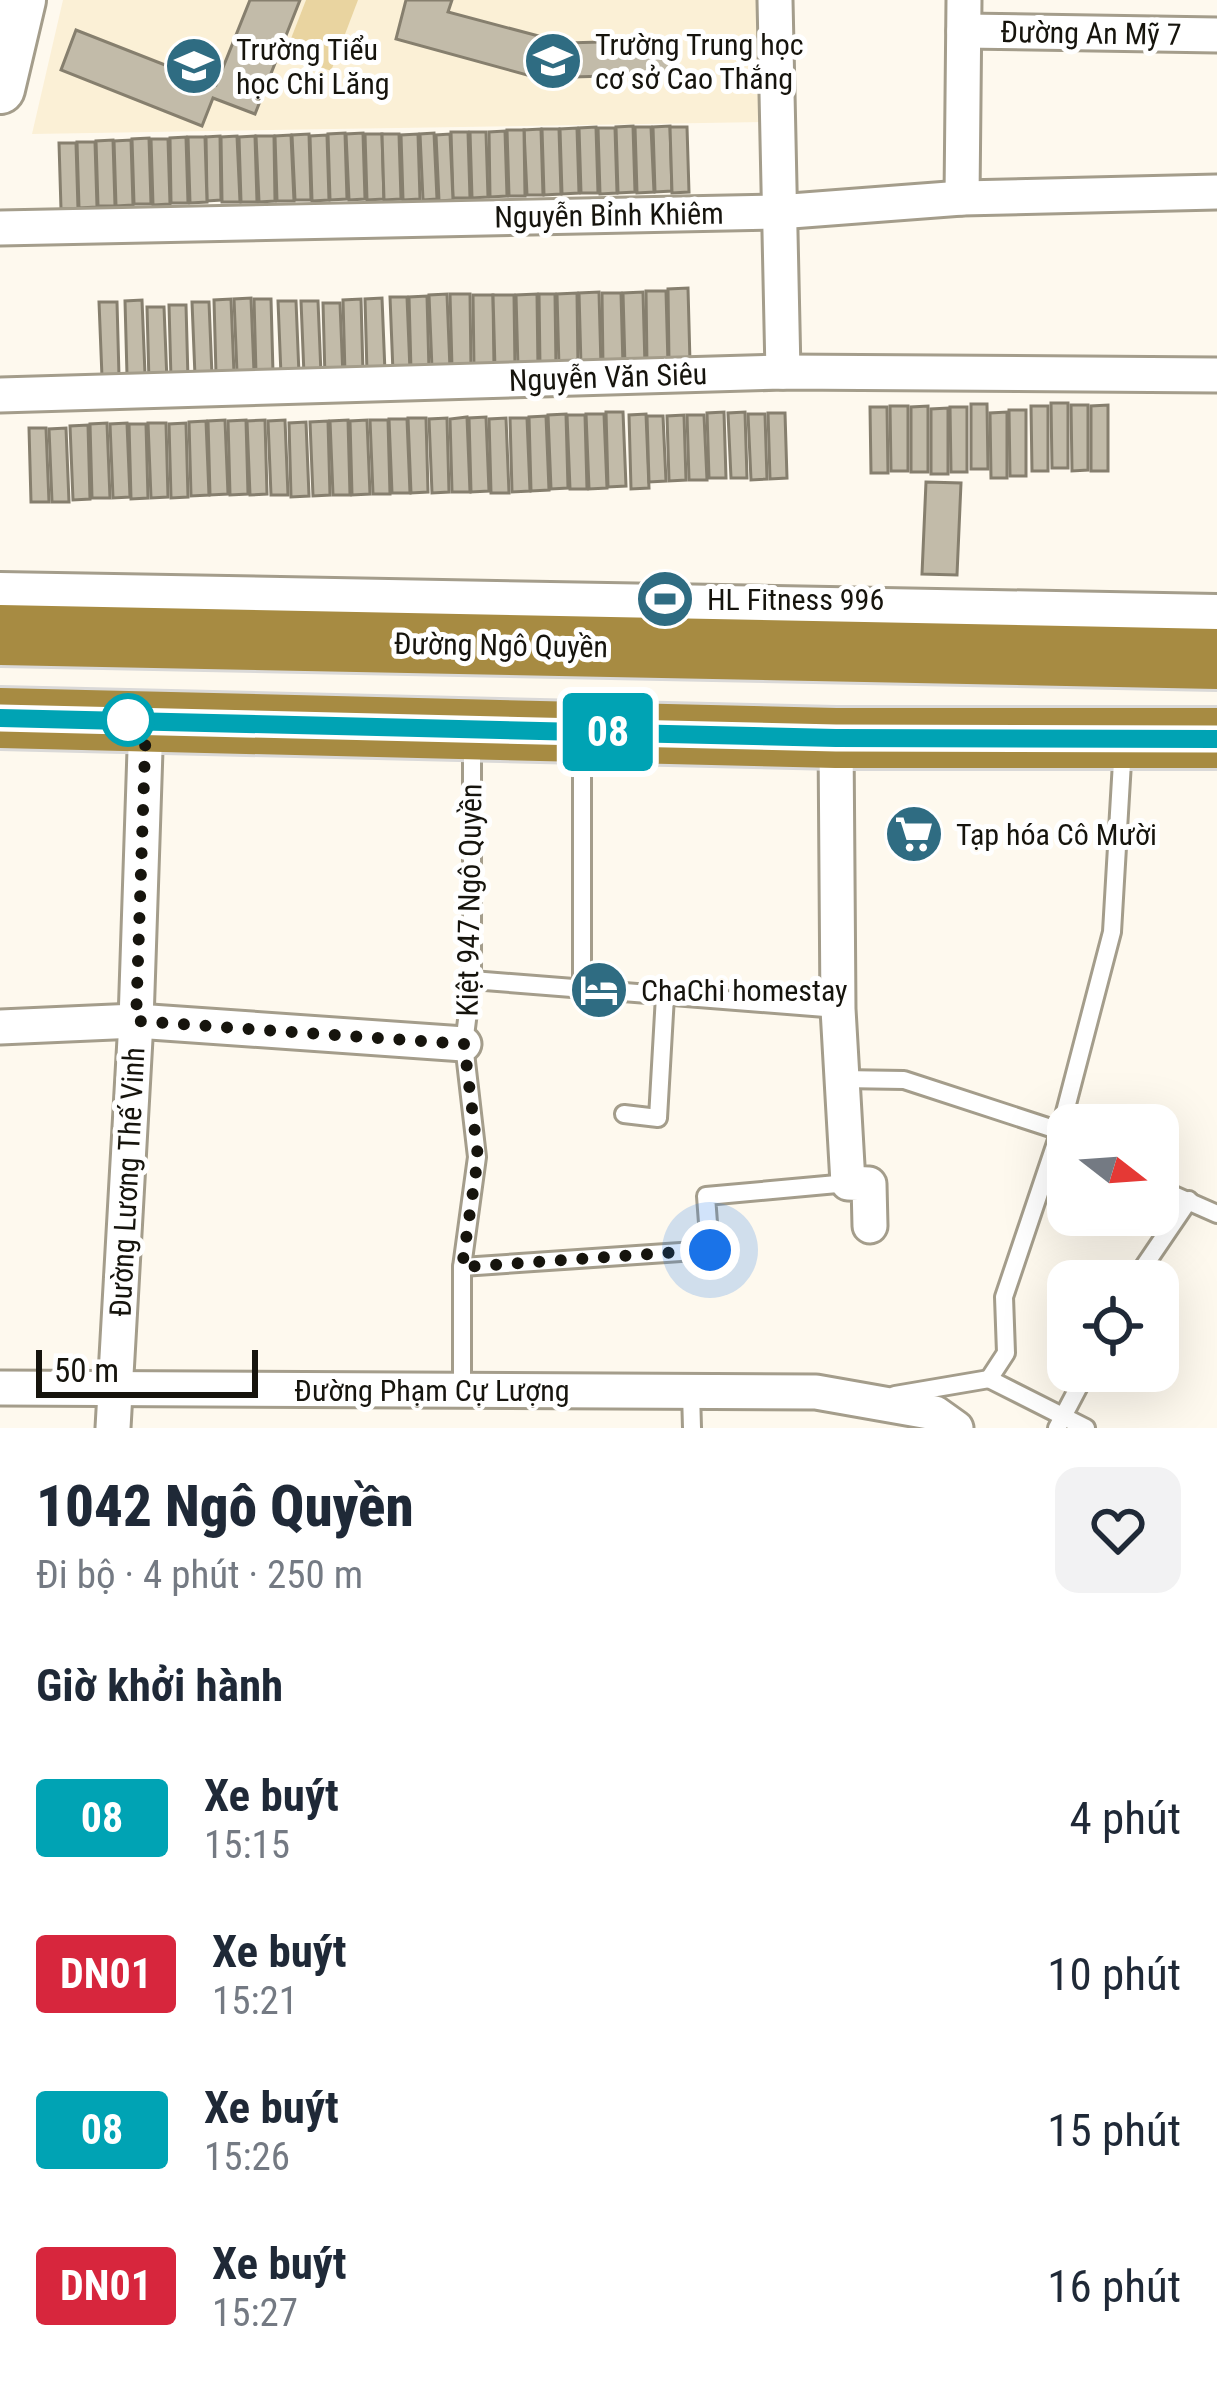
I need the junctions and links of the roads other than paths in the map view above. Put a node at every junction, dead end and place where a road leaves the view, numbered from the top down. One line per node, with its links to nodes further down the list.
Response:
1 (21, 0): 5 (street)
2 (775, 0): 8 (street)
3 (964, 16): 4 (street, Đường An Mỹ 7); 7 (street)
4 (1217, 35)
5 (0, 89)
6 (1217, 192): 7 (street, Nguyễn Bỉnh Khiêm)
7 (962, 198): 8 (street, Nguyễn Bỉnh Khiêm)
8 (778, 212): 9 (street, Nguyễn Bỉnh Khiêm); 10 (street)
9 (0, 228)
10 (783, 372): 11 (street, Nguyễn Văn Siêu); 12 (street, Nguyễn Văn Siêu)
11 (1217, 375)
12 (0, 395)
13 (0, 597): 14 (street)
14 (1215, 624): 15 (highway, Đường Ngô Quyền)
15 (0, 635)
16 (0, 718): 17 (highway)
17 (146, 731): 19 (street); 20 (highway); 21 (street); 29 (street, Đường Lương Thế Vinh)
18 (1217, 739): 22 (highway)
19 (0, 740)
20 (836, 747): 22 (highway); 23 (street); 28 (street)
21 (472, 748): 23 (street); 25 (lane, Kiệt 947 Ngô Quyền)
22 (1123, 749): 24 (street); 33 (lane)
23 (582, 750): 26 (lane)
24 (1217, 762)
25 (472, 980): 26 (lane); 31 (lane, Kiệt 947 Ngô Quyền)
26 (583, 989): 27 (lane)
27 (665, 995): 28 (lane); 34 (lane)
28 (838, 1009): 32 (street)
29 (136, 1021): 30 (street); 31 (street); 46 (street, Đường Lương Thế Vinh)
30 (0, 1027)
31 (464, 1044): 43 (lane, Kiệt 947 Ngô Quyền)
32 (840, 1078): 35 (lane); 37 (street)
33 (1071, 1104)
34 (624, 1114)
35 (1047, 1138)
36 (1047, 1182): 44 (lane)
37 (848, 1183): 41 (street); 43 (lane)
38 (1179, 1195): 39 (lane)
39 (1189, 1199): 40 (lane); 42 (lane)
40 (1217, 1214)
41 (870, 1226)
42 (1148, 1260)
43 (462, 1267): 47 (lane, Kiệt 947 Ngô Quyền)
44 (989, 1379): 50 (lane, Đường Phạm Cự Lượng); 51 (lane)
45 (0, 1388): 46 (street, Đường Phạm Cự Lượng)
46 (115, 1388): 47 (street, Đường Phạm Cự Lượng); 52 (street, Đường Lương Thế Vinh)
47 (461, 1390): 48 (street, Đường Phạm Cự Lượng)
48 (691, 1391): 50 (street, Đường Phạm Cự Lượng); 53 (lane)
49 (1076, 1392): 51 (lane)
50 (863, 1401): 54 (street, Đường Phạm Cự Lượng)
51 (1061, 1421): 55 (lane)
52 (112, 1428)
53 (692, 1428)
54 (956, 1428)
55 (1086, 1428)

